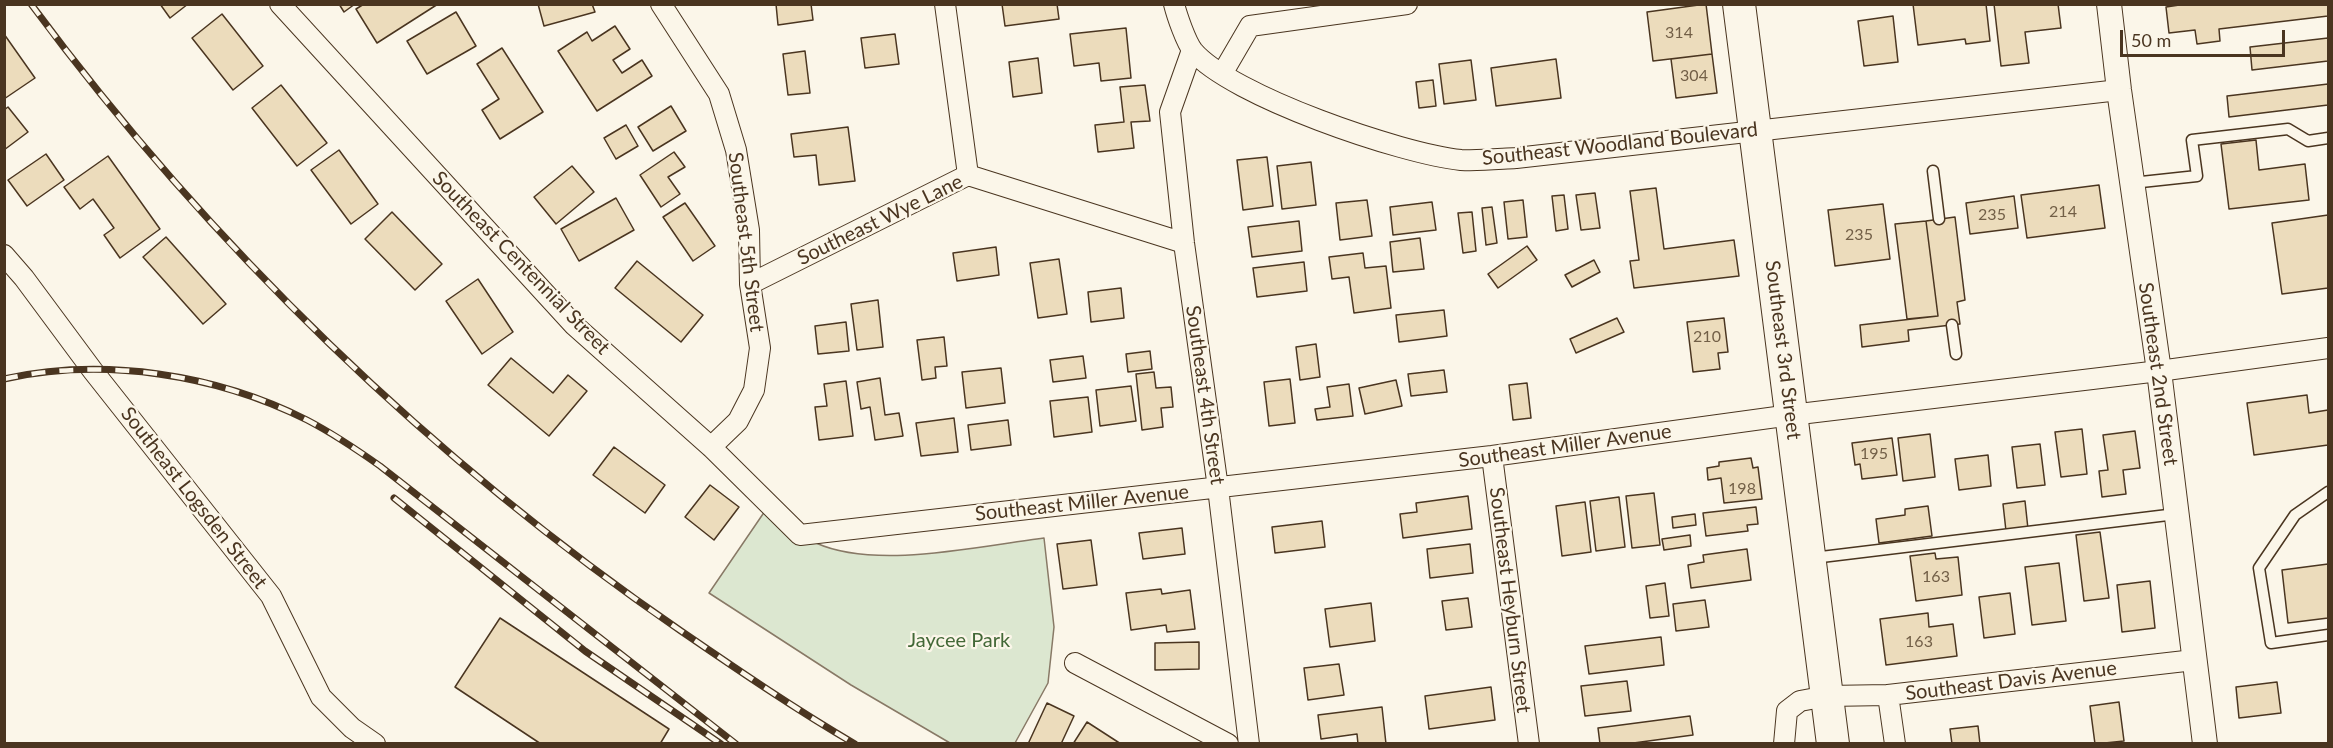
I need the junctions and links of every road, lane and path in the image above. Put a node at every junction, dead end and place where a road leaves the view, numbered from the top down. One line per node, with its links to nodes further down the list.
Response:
1 (280, 4): 25 (street, Southeast Centennial Street)
2 (661, 4): 19 (street, Southeast 5th Street)
3 (945, 4): 14 (street)
4 (1174, 4): 8 (street, Southeast Woodland Boulevard)
5 (1407, 4): 9 (street)
6 (1739, 4): 11 (main road, Southeast 3rd Street)
7 (2109, 4): 10 (street, Southeast 2nd Street)
8 (1192, 50): 9 (street, Southeast Woodland Boulevard); 17 (street, Southeast 4th Street)
9 (1222, 74): 11 (street, Southeast Woodland Boulevard)
10 (2119, 90): 11 (street, Southeast Woodland Boulevard); 15 (street, Southeast 2nd Street)
11 (1755, 131): 24 (main road, Southeast 3rd Street)
12 (2328, 138): 15 (lane)
13 (1933, 171): 16 (lane)
14 (968, 175): 17 (street, Southeast Wye Lane); 19 (street, Southeast Wye Lane)
15 (2132, 183): 23 (street, Southeast 2nd Street)
16 (1939, 219)
17 (1184, 243): 27 (street, Southeast 4th Street)
18 (4, 255): 37 (street, Southeast Logsden Street)
19 (750, 284): 25 (street, Southeast 5th Street)
20 (1952, 325): 22 (lane)
21 (2328, 348): 23 (street, Southeast Miller Avenue)
22 (1956, 354)
23 (2159, 371): 24 (street, Southeast Miller Avenue); 29 (street, Southeast 2nd Street)
24 (1791, 416): 26 (street, Southeast Miller Avenue); 31 (main road, Southeast 3rd Street)
25 (711, 447): 30 (street, Southeast Centennial Street)
26 (1492, 456): 27 (street, Southeast Miller Avenue); 40 (street, Southeast Heyburn Street)
27 (1218, 488): 30 (street, Southeast Miller Avenue); 39 (street, Southeast 4th Street)
28 (2328, 492): 32 (lane)
29 (2176, 514): 31 (lane); 33 (street, Southeast 2nd Street)
30 (800, 535)
31 (1809, 558): 36 (main road, Southeast 3rd Street)
32 (2328, 635)
33 (2194, 660): 35 (street, Southeast Davis Avenue); 44 (street, Southeast 2nd Street)
34 (1075, 663): 38 (street)
35 (1888, 695): 36 (street, Southeast Davis Avenue); 43 (street)
36 (1827, 696): 41 (street); 42 (main road, Southeast 3rd Street)
37 (375, 744)
38 (1228, 744)
39 (1249, 744)
40 (1529, 744)
41 (1784, 744)
42 (1833, 744)
43 (1895, 744)
44 (2205, 744)

